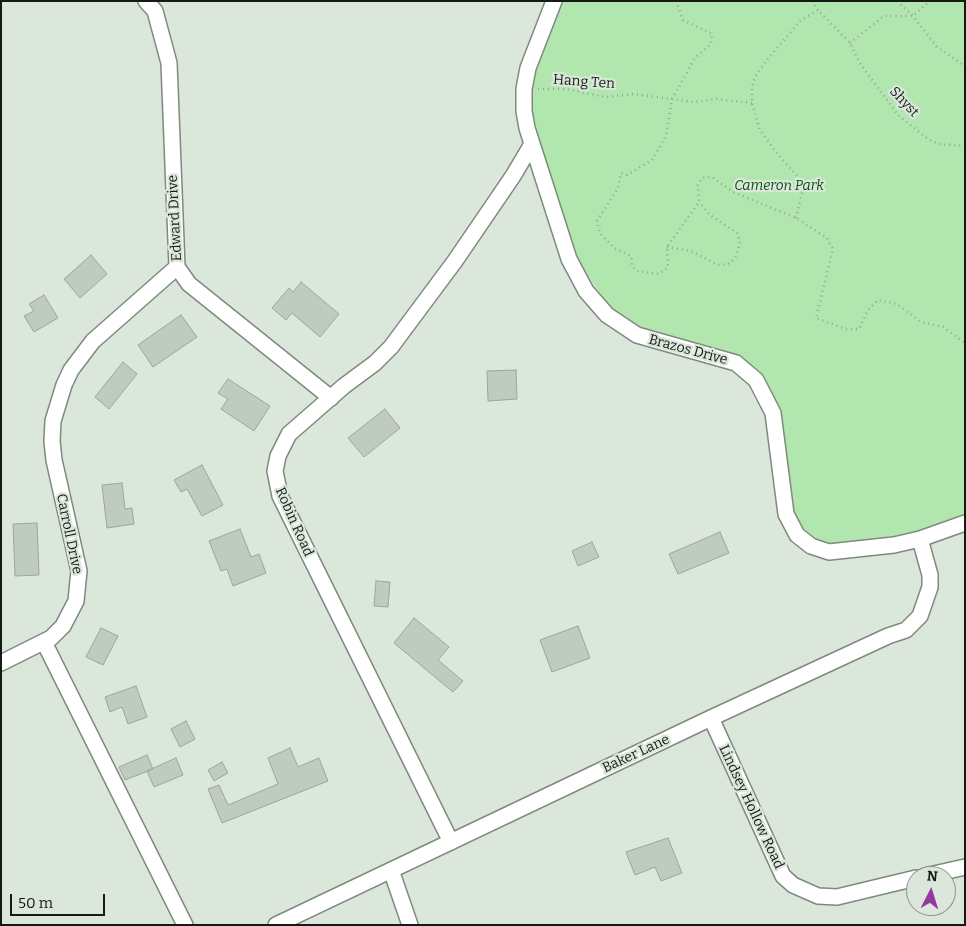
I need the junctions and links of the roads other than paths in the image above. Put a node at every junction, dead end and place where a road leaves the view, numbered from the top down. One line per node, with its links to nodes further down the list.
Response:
1 (146, 1): 4 (street, Edward Drive)
2 (554, 1): 3 (street, Brazos Drive)
3 (532, 144): 5 (street, Robin Road); 7 (street, Brazos Drive)
4 (177, 267): 5 (street, Edward Drive); 8 (street, Carroll Drive)
5 (331, 398): 11 (street, Robin Road)
6 (965, 523): 7 (street, Brazos Drive)
7 (920, 539): 10 (street, Baker Lane)
8 (44, 642): 9 (street, Carroll Drive); 14 (street)
9 (1, 663)
10 (711, 718): 11 (street, Baker Lane); 13 (street, Lindsey Hollow Road)
11 (451, 842): 12 (street, Baker Lane)
12 (392, 870): 15 (street, Baker Lane); 16 (street)
13 (906, 881)
14 (185, 925)
15 (276, 925)
16 (410, 925)

